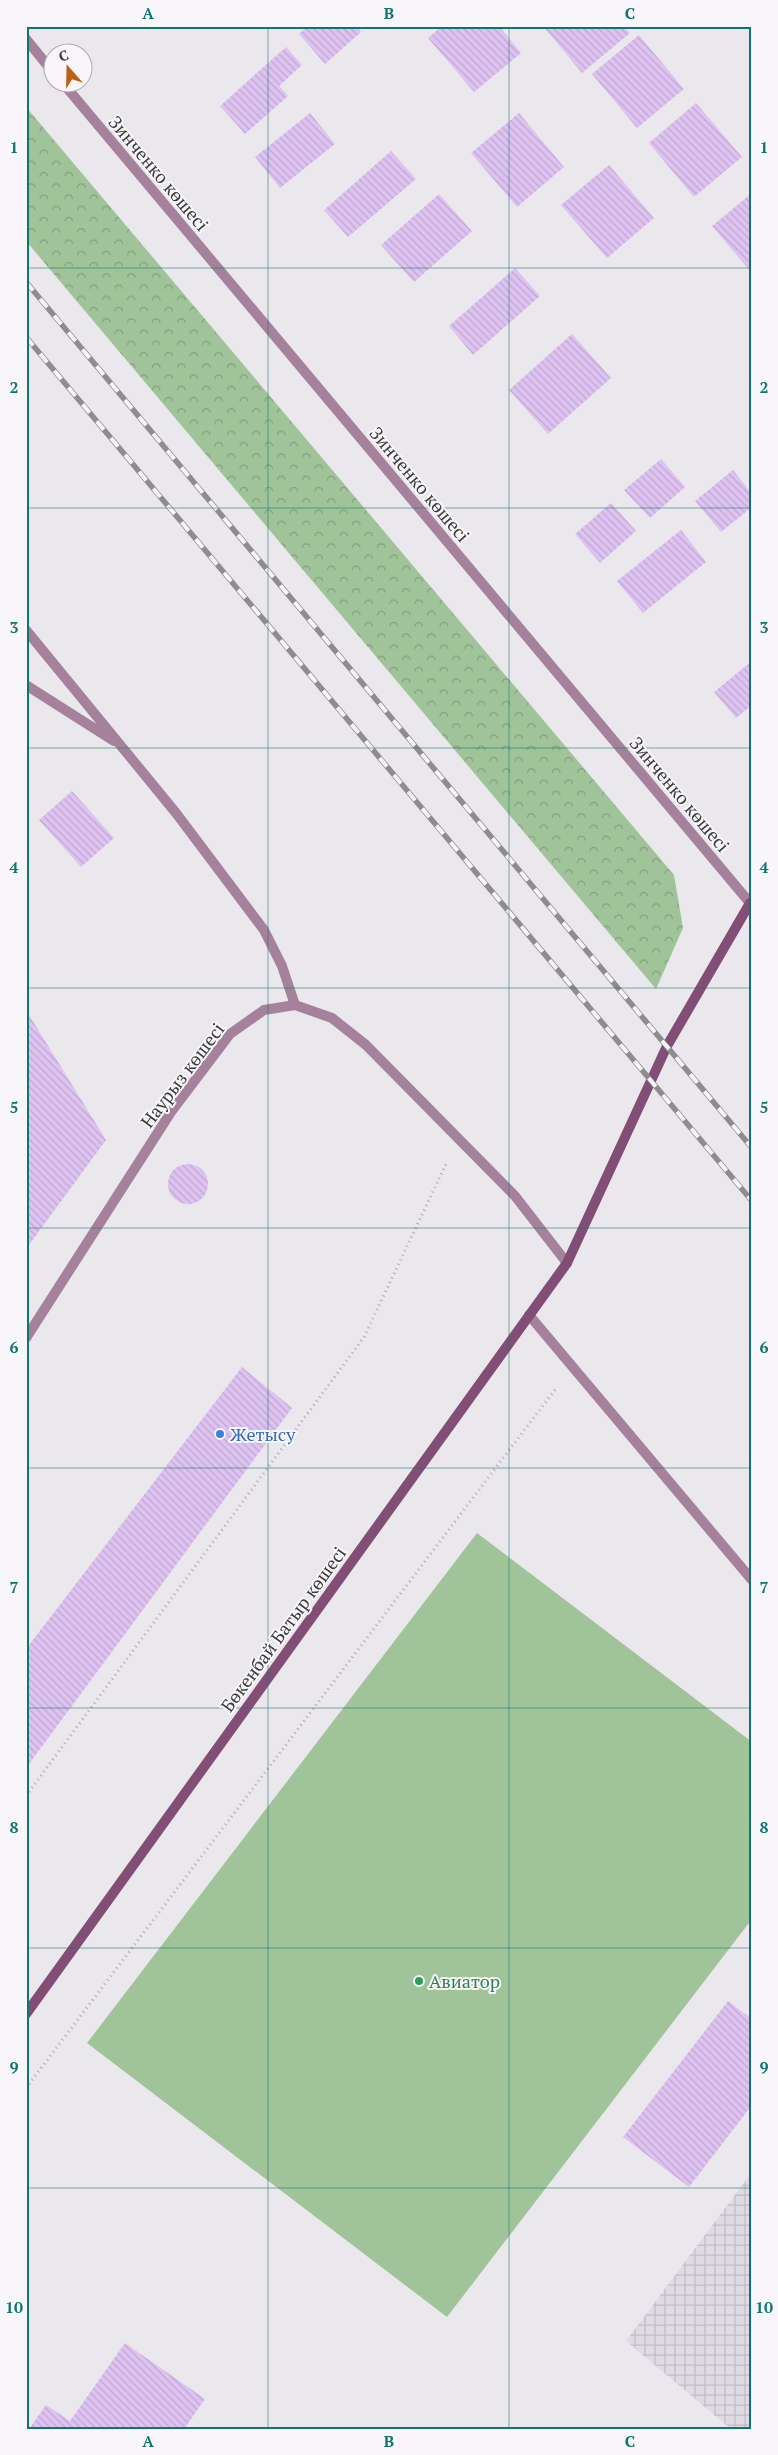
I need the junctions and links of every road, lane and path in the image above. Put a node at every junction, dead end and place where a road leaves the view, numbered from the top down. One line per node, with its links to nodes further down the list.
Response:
1 (26, 39): 2 (street)
2 (42, 59)
3 (70, 92): 7 (street, Зинченко көшесі)
4 (26, 630): 6 (street)
5 (26, 685): 6 (street)
6 (121, 746): 8 (street)
7 (751, 904): 10 (main road, Бөкенбай Батыр көшесі)
8 (295, 1005): 9 (street, Наурыз көшесі); 12 (street, Наурыз көшесі)
9 (458, 1138): 10 (street, Наурыз көшесі); 15 (path)
10 (567, 1263): 11 (main road, Бөкенбай Батыр көшесі)
11 (529, 1315): 13 (street); 16 (main road, Бөкенбай Батыр көшесі)
12 (26, 1338)
13 (572, 1366): 14 (street); 17 (path)
14 (752, 1580)
15 (26, 1796)
16 (26, 2014)
17 (26, 2088)

